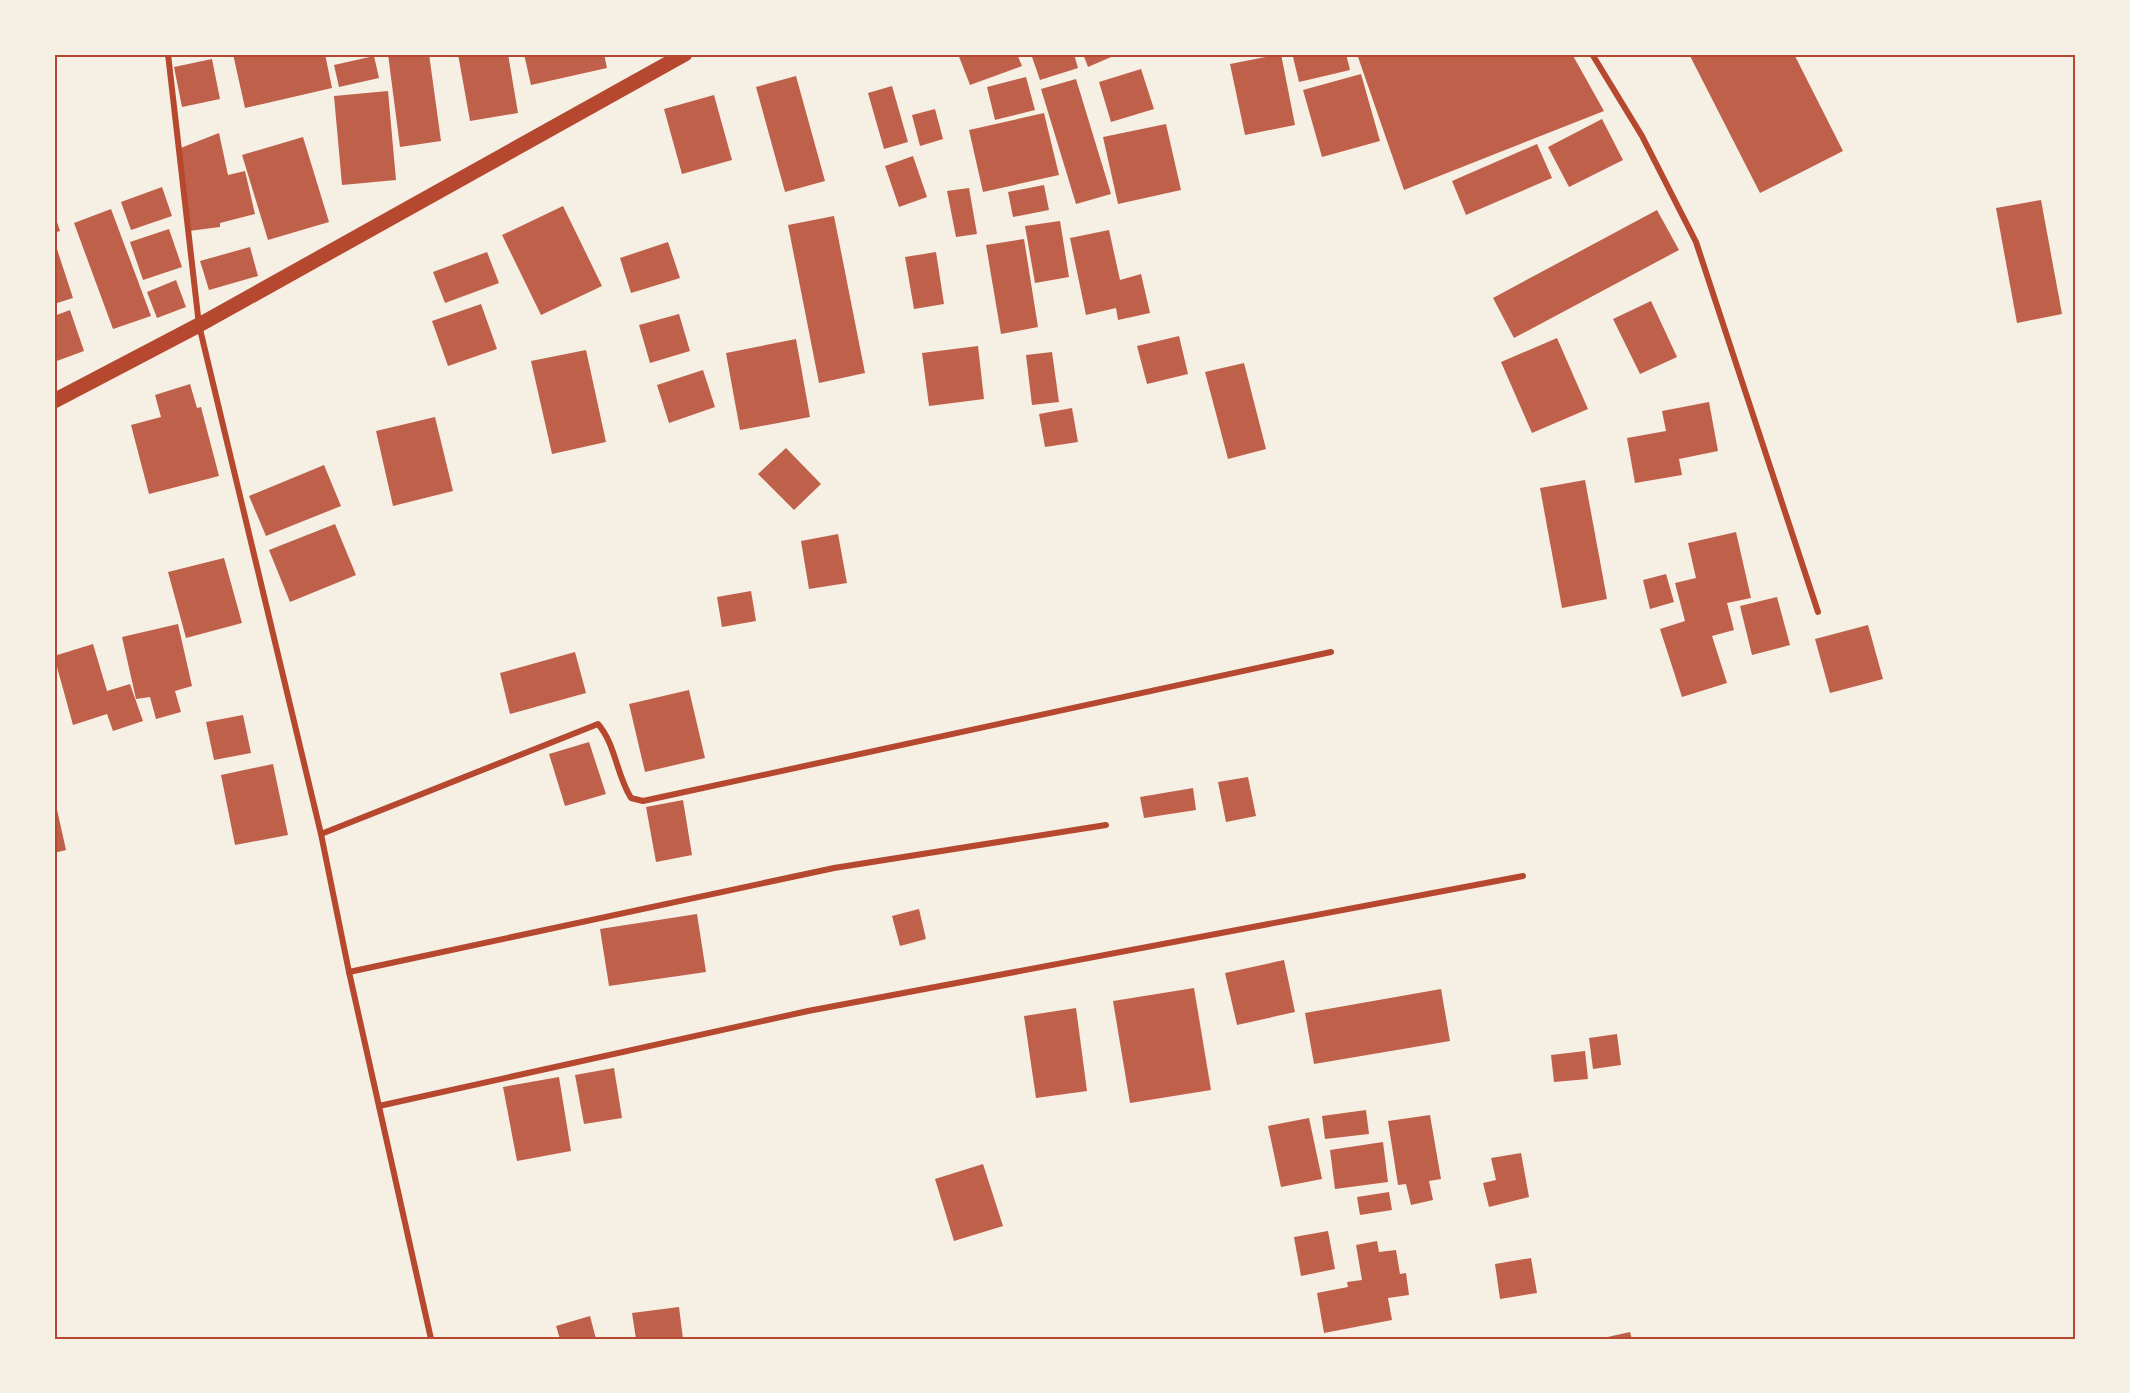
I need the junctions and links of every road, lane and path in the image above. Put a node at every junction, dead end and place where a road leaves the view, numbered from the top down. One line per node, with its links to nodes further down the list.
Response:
1 (168, 54): 4 (street)
2 (685, 54): 4 (main road)
3 (1592, 54): 6 (street)
4 (199, 325): 5 (main road); 9 (street)
5 (54, 401)
6 (1818, 612)
7 (1331, 652): 9 (street)
8 (1106, 825): 11 (street)
9 (321, 834): 11 (street)
10 (1523, 876): 12 (street)
11 (349, 972): 12 (street)
12 (379, 1106): 13 (street)
13 (431, 1339)

